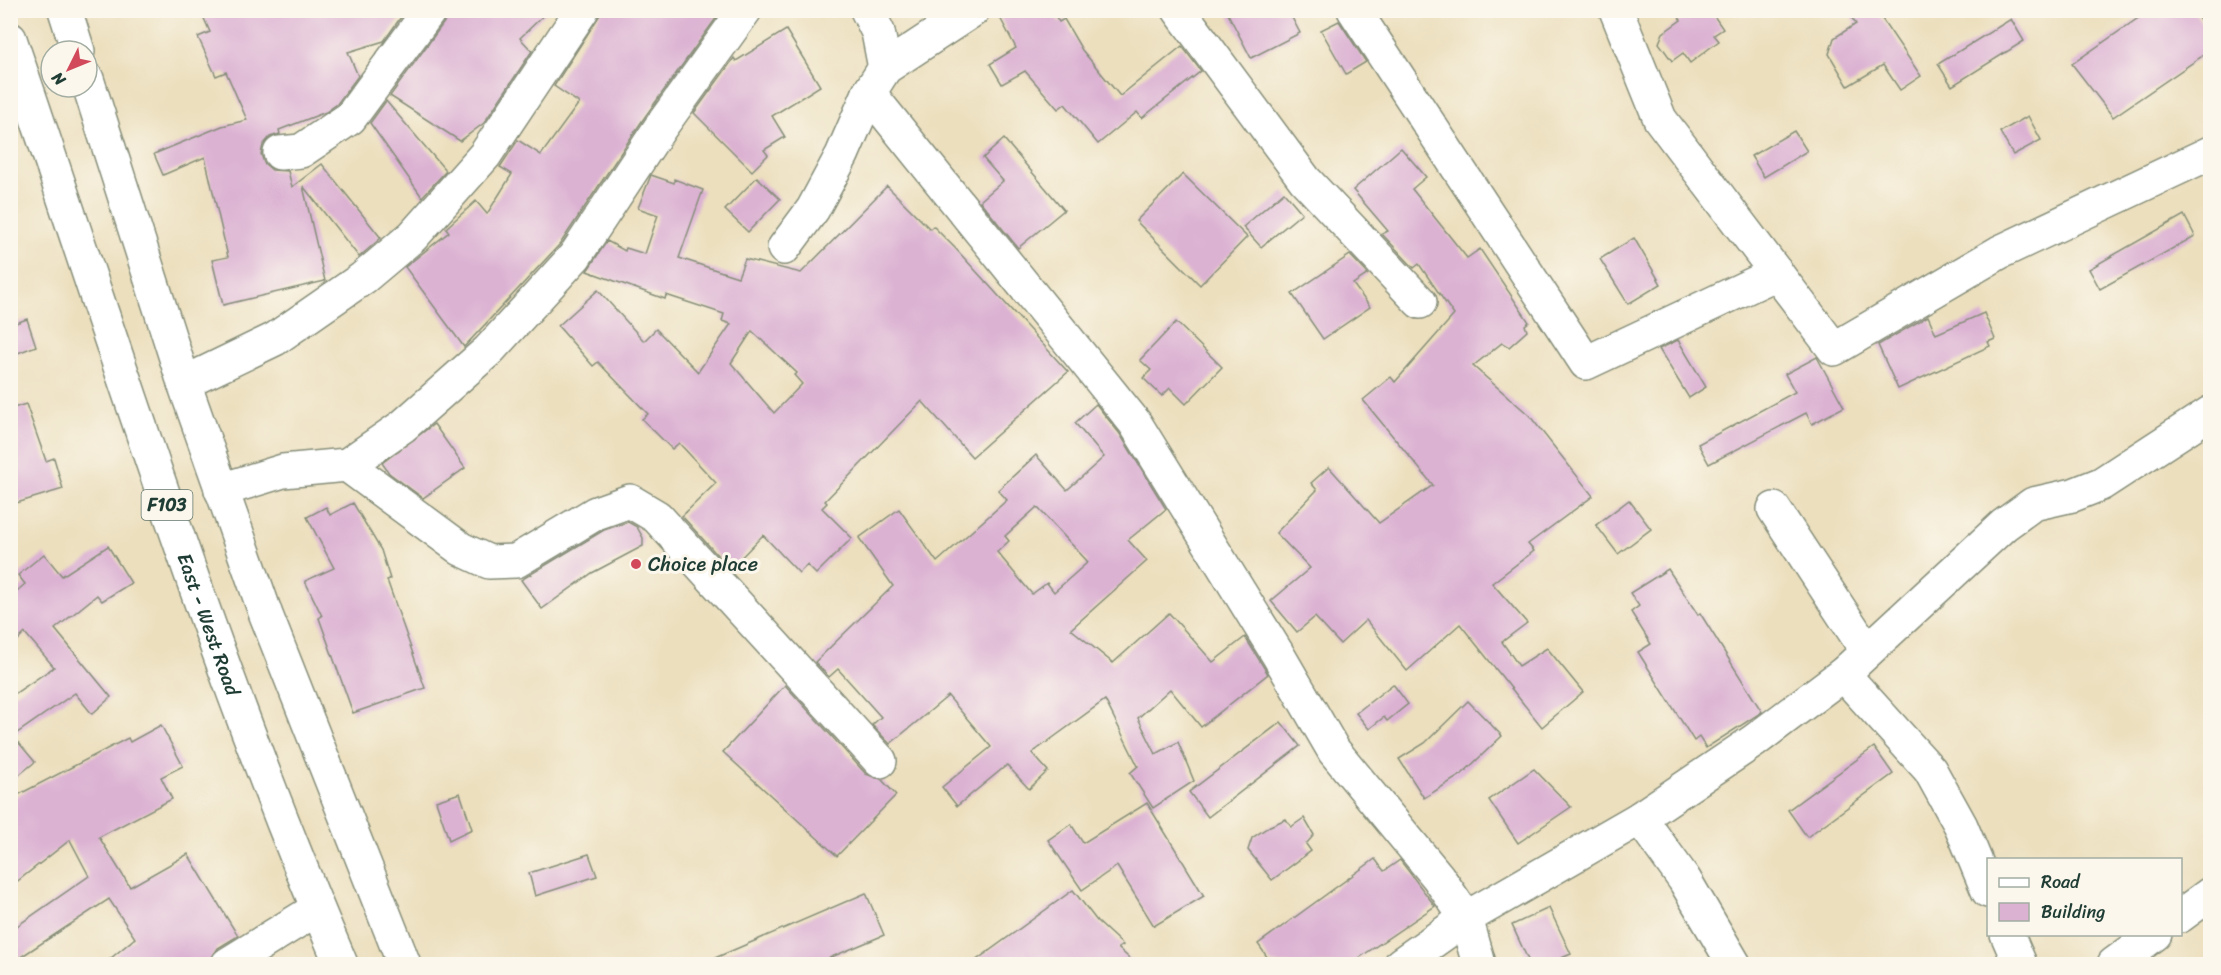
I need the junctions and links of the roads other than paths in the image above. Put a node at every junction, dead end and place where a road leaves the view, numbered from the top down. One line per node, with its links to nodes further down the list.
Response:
1 (65, 10): 11 (street)
2 (430, 10): 14 (street)
3 (582, 10): 19 (street)
4 (745, 10): 21 (street)
5 (867, 10): 12 (street)
6 (973, 10): 12 (street)
7 (1179, 10): 18 (street)
8 (1354, 10): 17 (street)
9 (1616, 10): 17 (street)
10 (10, 39): 30 (street, East - West Road / F103)
11 (74, 39)
12 (877, 80): 16 (street); 32 (street)
13 (93, 99): 19 (street, F103)
14 (280, 153)
15 (2211, 153): 17 (street)
16 (784, 249)
17 (1777, 273)
18 (1420, 302)
19 (184, 383): 22 (street, F103)
20 (2211, 413): 24 (street)
21 (346, 465): 22 (street); 26 (street)
22 (221, 490): 37 (street, F103)
23 (1774, 509): 24 (street)
24 (1867, 651): 25 (street)
25 (1843, 674): 27 (street); 28 (street)
26 (880, 761)
27 (1640, 818): 32 (street); 40 (street)
28 (1987, 886)
29 (2211, 894): 31 (street)
30 (318, 909): 35 (street); 36 (street, East - West Road / F103)
31 (2182, 915)
32 (1466, 918): 38 (street); 39 (street)
33 (2008, 936): 41 (street)
34 (2152, 936): 42 (street)
35 (228, 964)
36 (341, 964)
37 (404, 964)
38 (1401, 964)
39 (1479, 964)
40 (1734, 964)
41 (2020, 964)
42 (2114, 964)

